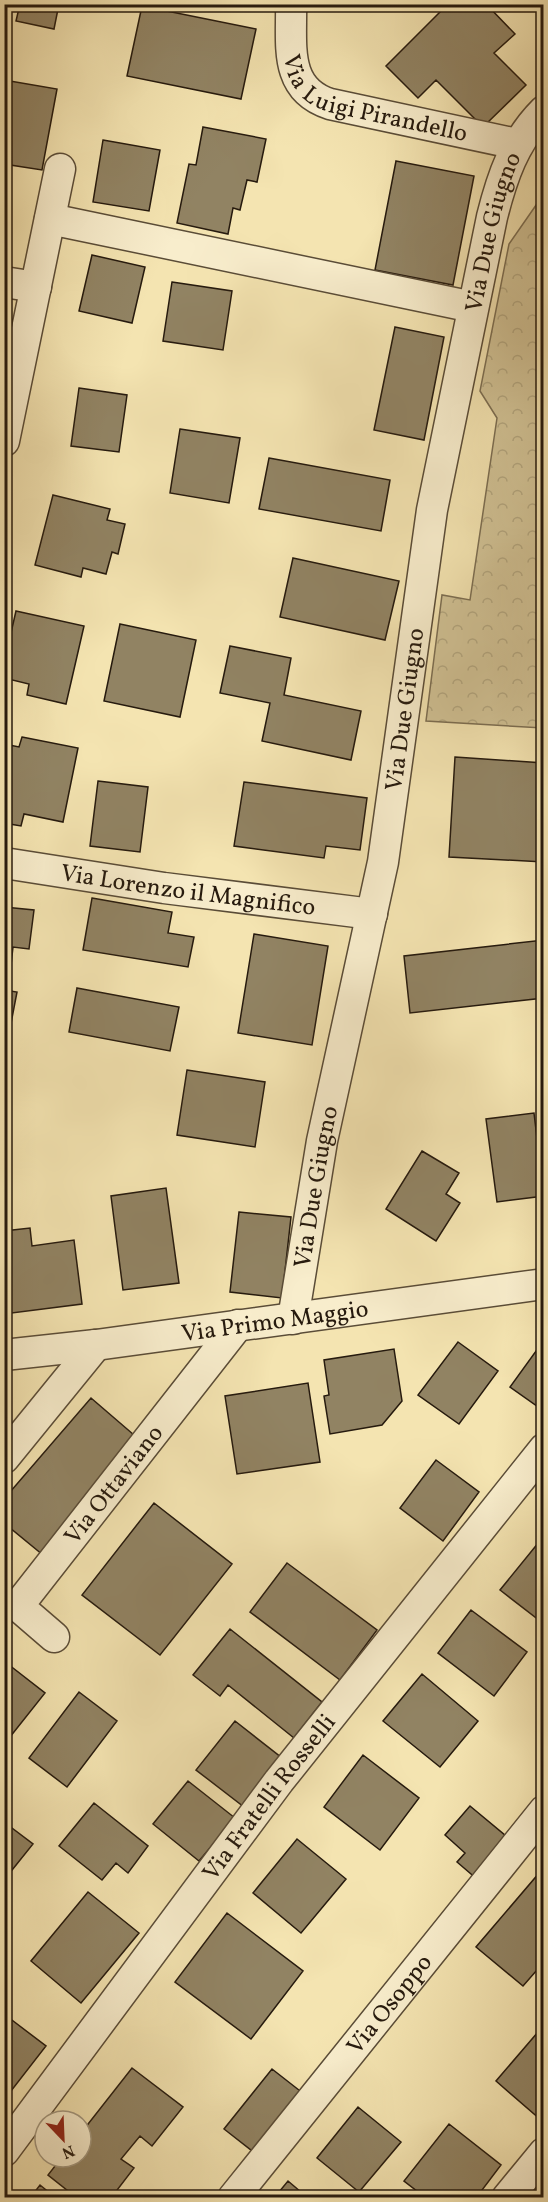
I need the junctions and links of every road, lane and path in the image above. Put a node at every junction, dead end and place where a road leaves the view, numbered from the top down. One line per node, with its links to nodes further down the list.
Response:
1 (291, 4): 3 (street, Via Luigi Pirandello)
2 (543, 111): 3 (street, Via Due Giugno)
3 (517, 144): 8 (street, Via Due Giugno)
4 (60, 169): 5 (street)
5 (50, 219): 7 (street); 8 (street)
6 (4, 282): 7 (street)
7 (36, 286): 9 (street)
8 (473, 307): 11 (street, Via Due Giugno)
9 (4, 441)
10 (4, 863): 11 (street, Via Lorenzo il Magnifico)
11 (372, 914): 13 (street, Via Due Giugno)
12 (543, 1284): 13 (street, Via Primo Maggio)
13 (293, 1319): 14 (street, Via Primo Maggio)
14 (238, 1325): 15 (street, Via Primo Maggio); 19 (street, Via Ottaviano)
15 (96, 1345): 16 (street, Via Primo Maggio); 18 (street)
16 (4, 1355)
17 (543, 1449): 21 (street, Via Fratelli Rosselli)
18 (4, 1458)
19 (54, 1637)
20 (543, 1811): 23 (street, Via Osoppo)
21 (4, 2151)
22 (543, 2153): 24 (street)
23 (233, 2198)
24 (507, 2198)

